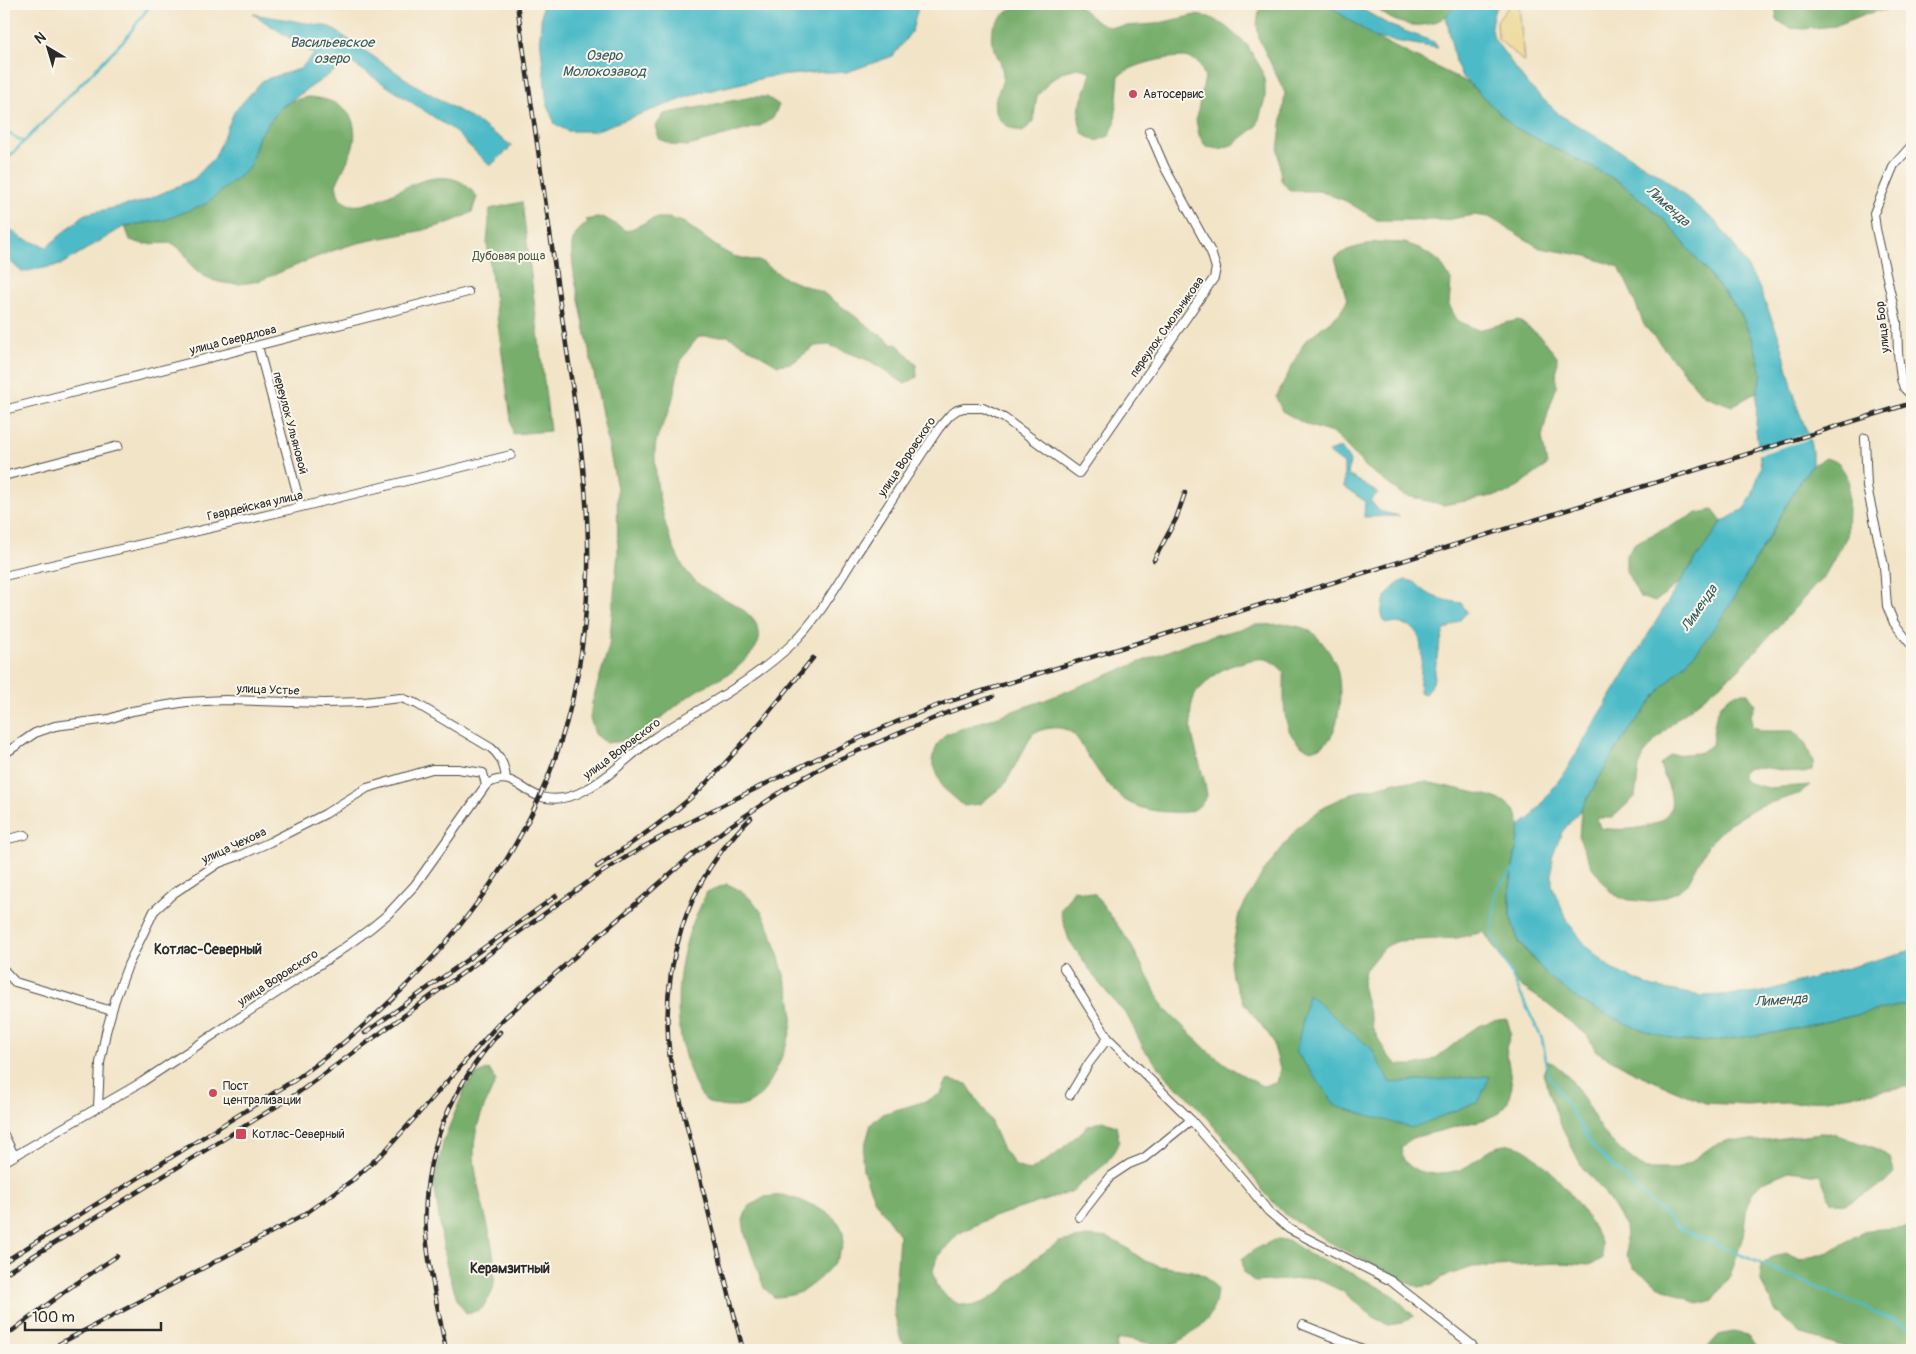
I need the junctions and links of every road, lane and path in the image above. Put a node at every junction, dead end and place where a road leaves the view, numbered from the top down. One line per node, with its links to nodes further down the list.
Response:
1 (1150, 131): 10 (street, переулок Смольникова)
2 (1912, 145): 5 (street, улица Бор)
3 (468, 292): 4 (street, улица Свердлова)
4 (258, 346): 6 (street, улица Свердлова); 12 (street, переулок Ульяновой)
5 (1912, 396)
6 (4, 410)
7 (1865, 438): 14 (street)
8 (118, 446): 11 (street)
9 (511, 455): 12 (street, Гвардейская улица)
10 (1079, 473): 16 (street, улица Воровского)
11 (4, 476)
12 (301, 507): 13 (street, Гвардейская улица)
13 (4, 576)
14 (1912, 646)
15 (4, 754): 16 (street, улица Устье)
16 (506, 779): 17 (street)
17 (486, 785): 22 (street, улица Чехова); 25 (street, улица Воровского)
18 (25, 835): 19 (street)
19 (4, 840)
20 (1064, 968): 23 (street)
21 (4, 970): 22 (street)
22 (112, 1011): 25 (street, улица Чехова)
23 (1108, 1038): 24 (street); 26 (street)
24 (1070, 1095)
25 (98, 1107): 28 (street, улица Воровского)
26 (1191, 1120): 30 (street); 33 (street)
27 (4, 1135): 28 (street)
28 (14, 1155): 29 (street, улица Воровского)
29 (4, 1162)
30 (1079, 1217)
31 (1304, 1325): 32 (street)
32 (1365, 1350)
33 (1475, 1350)

